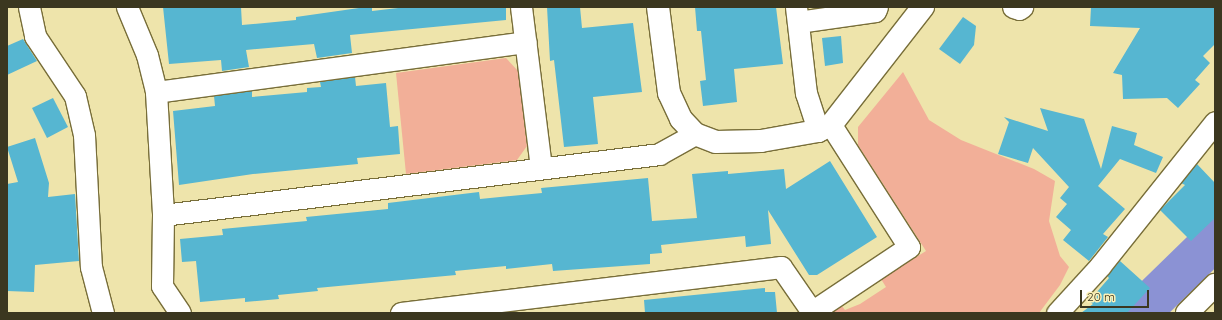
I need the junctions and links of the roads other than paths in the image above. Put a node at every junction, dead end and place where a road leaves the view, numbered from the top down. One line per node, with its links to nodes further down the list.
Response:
1 (29, 7): 19 (street)
2 (127, 7): 11 (street)
3 (522, 7): 10 (street)
4 (658, 7): 14 (street)
5 (877, 7): 9 (street)
6 (923, 7): 13 (street)
7 (1012, 7): 8 (street)
8 (1022, 7)
9 (797, 14): 13 (street)
10 (526, 42): 11 (street); 15 (street)
11 (156, 92): 16 (street)
12 (1215, 122): 22 (street)
13 (824, 128): 14 (street); 18 (street)
14 (695, 134): 15 (street)
15 (541, 168): 16 (street)
16 (163, 215): 20 (street)
17 (1215, 285): 23 (street)
18 (811, 312): 21 (street)
19 (103, 313)
20 (180, 313)
21 (402, 313)
22 (1057, 313)
23 (1187, 313)

